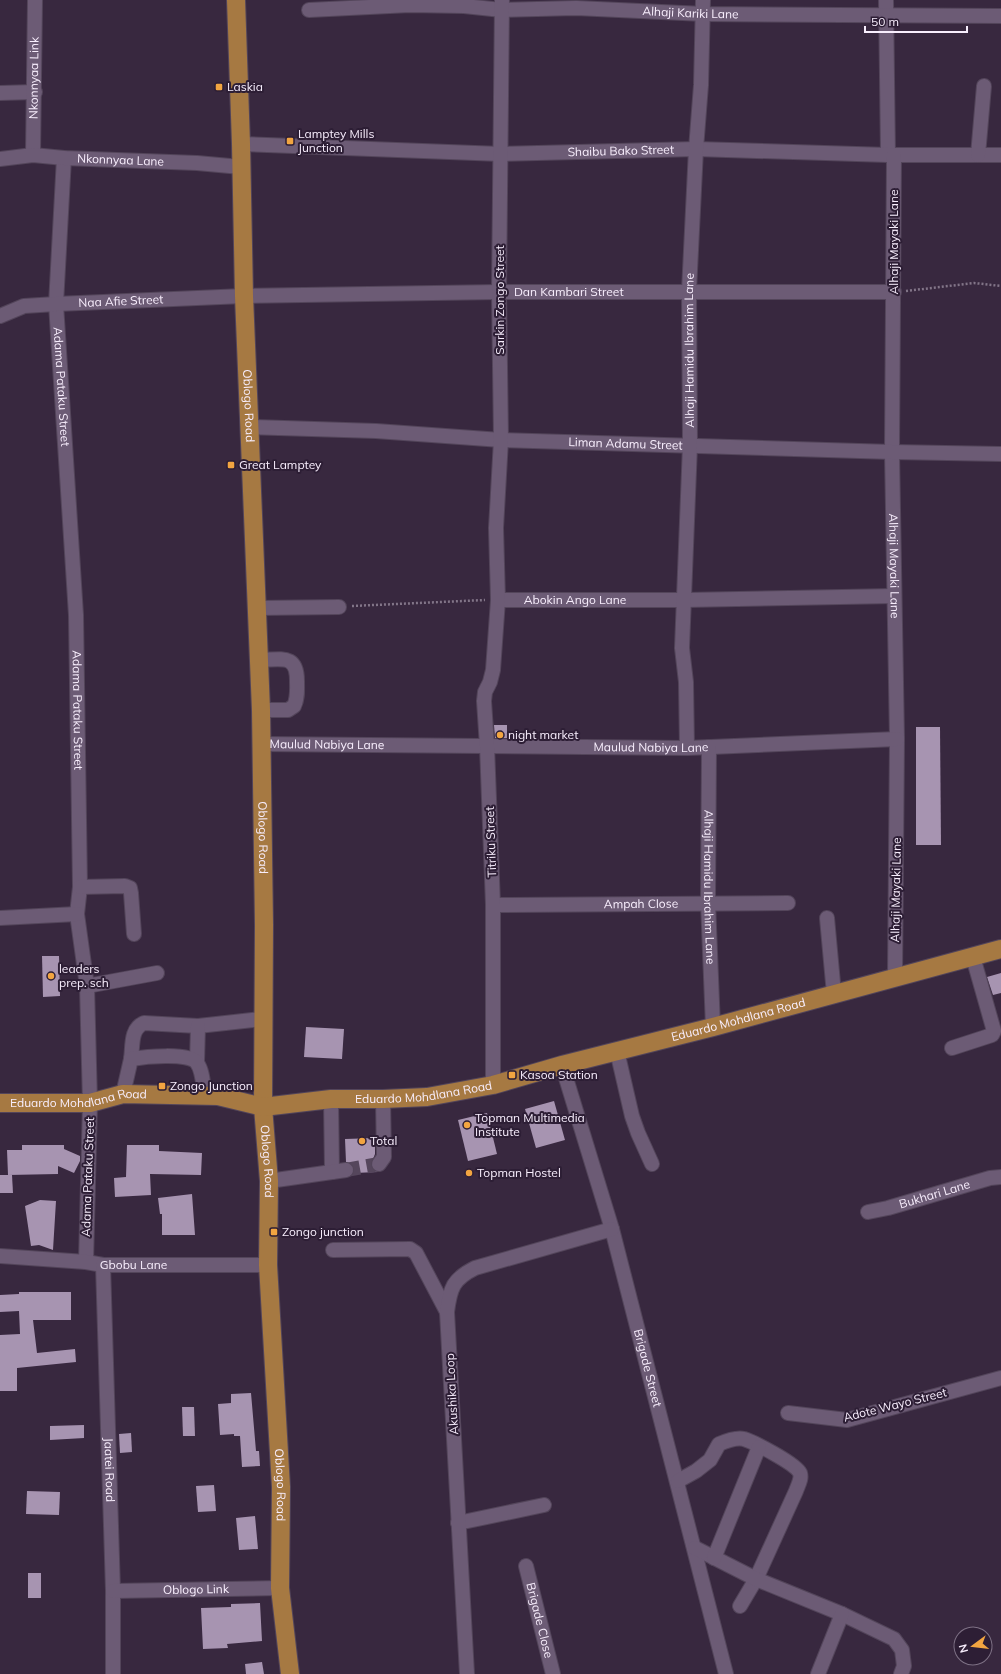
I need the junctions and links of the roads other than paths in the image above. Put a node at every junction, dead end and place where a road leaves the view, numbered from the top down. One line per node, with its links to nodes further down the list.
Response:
1 (35, 0): 10 (street, Nkonnyaa Link)
2 (236, 0): 12 (main road, Oblogo Road)
3 (886, 0): 7 (street, Alhaji Mayaki Lane)
4 (502, 5): 5 (street, Alhaji Kariki Lane); 6 (street, Alhaji Kariki Lane); 14 (street, Sarkin Zongo Street)
5 (703, 7): 7 (street, Alhaji Kariki Lane); 13 (street, Alhaji Hamidu Ibrahim Lane)
6 (309, 10)
7 (887, 15): 8 (street, Alhaji Kariki Lane); 16 (street, Alhaji Mayaki Lane)
8 (1001, 16)
9 (984, 86): 17 (street)
10 (35, 92): 11 (street); 15 (street, Nkonnyaa Link)
11 (0, 93)
12 (241, 144): 14 (street, Shaibu Bako Street); 21 (main road, Oblogo Road)
13 (696, 149): 14 (street, Shaibu Bako Street); 16 (street, Shaibu Bako Street); 22 (street, Alhaji Hamidu Ibrahim Lane)
14 (501, 154): 23 (street, Sarkin Zongo Street)
15 (33, 155): 19 (street, Nkonnyaa Lane); 20 (street, Nkonnyaa Lane)
16 (891, 155): 17 (street, Shaibu Bako Street); 24 (street, Alhaji Mayaki Lane)
17 (978, 155): 18 (street, Shaibu Bako Street)
18 (1001, 155)
19 (64, 158): 21 (street, Nkonnyaa Lane); 26 (street, Adama Pataku Street)
20 (0, 159)
21 (241, 167): 25 (main road, Oblogo Road)
22 (689, 291): 23 (street, Dan Kambari Street); 24 (street, Dan Kambari Street); 30 (street, Alhaji Hamidu Ibrahim Lane)
23 (499, 292): 25 (street, Dan Kambari Street); 29 (street, Sarkin Zongo Street)
24 (894, 292): 31 (street, Alhaji Mayaki Lane)
25 (244, 296): 26 (street, Naa Afie Street); 28 (main road, Oblogo Road)
26 (56, 304): 27 (street, Naa Afie Street); 45 (street, Adama Pataku Street)
27 (0, 316)
28 (250, 427): 29 (street, Liman Adamu Street); 37 (main road, Oblogo Road)
29 (501, 440): 30 (street, Liman Adamu Street); 34 (street, Sarkin Zongo Street)
30 (690, 445): 31 (street, Liman Adamu Street); 35 (street, Alhaji Hamidu Ibrahim Lane)
31 (892, 452): 32 (street, Liman Adamu Street); 33 (street, Alhaji Mayaki Lane)
32 (1001, 454)
33 (894, 596): 35 (street, Abokin Ango Lane); 40 (street, Alhaji Mayaki Lane)
34 (498, 600): 35 (street, Abokin Ango Lane); 42 (street, Titriku Street)
35 (685, 600): 44 (street, Alhaji Hamidu Ibrahim Lane)
36 (339, 607): 37 (street)
37 (257, 608): 38 (main road, Oblogo Road)
38 (259, 660): 39 (main road, Oblogo Road); 39 (street)
39 (261, 710): 41 (main road, Oblogo Road)
40 (897, 739): 43 (street, Maulud Nabiya Lane); 56 (street, Alhaji Mayaki Lane)
41 (261, 744): 42 (street, Maulud Nabiya Lane); 59 (main road, Oblogo Road)
42 (487, 746): 44 (street, Maulud Nabiya Lane); 48 (street, Titriku Street)
43 (709, 747): 44 (street, Maulud Nabiya Lane); 46 (street, Alhaji Hamidu Ibrahim Lane)
44 (687, 748)
45 (80, 887): 49 (street, Adama Pataku Street); 52 (street)
46 (708, 902): 47 (street, Ampah Close); 48 (street, Ampah Close); 61 (street, Alhaji Hamidu Ibrahim Lane)
47 (788, 903)
48 (493, 905): 67 (street, Titriku Street)
49 (77, 914): 50 (street); 57 (street, Adama Pataku Street)
50 (0, 918)
51 (827, 918): 58 (street)
52 (134, 934)
53 (1001, 949): 54 (main road, Eduardo Mohdlana Road)
54 (973, 957): 56 (main road, Eduardo Mohdlana Road); 62 (street)
55 (157, 973): 57 (street)
56 (895, 978): 58 (main road, Eduardo Mohdlana Road)
57 (87, 986): 73 (street, Adama Pataku Street)
58 (834, 994): 61 (main road, Eduardo Mohdlana Road)
59 (262, 1019): 60 (street); 74 (main road, Oblogo Road)
60 (198, 1026): 64 (street); 65 (street)
61 (712, 1027): 63 (main road, Eduardo Mohdlana Road)
62 (952, 1048)
63 (616, 1051): 66 (main road, Eduardo Mohdlana Road); 76 (street)
64 (131, 1059): 65 (street); 68 (street)
65 (197, 1062): 69 (street)
66 (562, 1065): 67 (main road, Eduardo Mohdlana Road); 82 (street, Brigade Street)
67 (493, 1085): 71 (main road, Eduardo Mohdlana Road)
68 (123, 1094): 69 (main road, Eduardo Mohdlana Road); 73 (main road, Eduardo Mohdlana Road)
69 (205, 1096): 74 (main road, Eduardo Mohdlana Road)
70 (330, 1099): 71 (main road, Eduardo Mohdlana Road); 74 (main road, Eduardo Mohdlana Road); 78 (street)
71 (383, 1099): 75 (street)
72 (0, 1103): 73 (main road, Eduardo Mohdlana Road)
73 (90, 1103): 85 (street, Adama Pataku Street)
74 (263, 1107): 80 (main road, Oblogo Road)
75 (379, 1164)
76 (652, 1164)
77 (346, 1170): 78 (street)
78 (332, 1172): 80 (street)
79 (1001, 1177): 81 (street, Bukhari Lane)
80 (269, 1180): 87 (main road, Oblogo Road)
81 (868, 1212)
82 (612, 1229): 88 (street, Akushika Loop); 92 (street, Brigade Street)
83 (333, 1250): 88 (street)
84 (0, 1256): 85 (street, Gbobu Lane)
85 (86, 1262): 86 (street, Gbobu Lane)
86 (103, 1265): 87 (street, Gbobu Lane); 100 (street, Jaatei Road)
87 (268, 1265): 99 (main road, Oblogo Road)
88 (447, 1312): 94 (street, Akushika Loop)
89 (1001, 1378): 90 (street, Adote Wayo Street)
90 (788, 1413)
91 (759, 1447): 92 (street); 96 (street); 98 (street)
92 (678, 1481): 95 (street, Brigade Street)
93 (544, 1505): 94 (street)
94 (458, 1523): 105 (street, Akushika Loop)
95 (695, 1548): 96 (street); 107 (street, Brigade Street)
96 (714, 1558): 98 (street)
97 (526, 1566): 106 (street, Brigade Close)
98 (756, 1579): 101 (street); 102 (street)
99 (280, 1588): 100 (street, Oblogo Link); 104 (main road, Oblogo Road)
100 (113, 1591): 103 (street, Jaatei Road)
101 (740, 1606)
102 (842, 1614): 108 (street); 109 (street)
103 (113, 1674)
104 (290, 1674)
105 (467, 1674)
106 (553, 1674)
107 (726, 1674)
108 (818, 1674)
109 (901, 1674)

